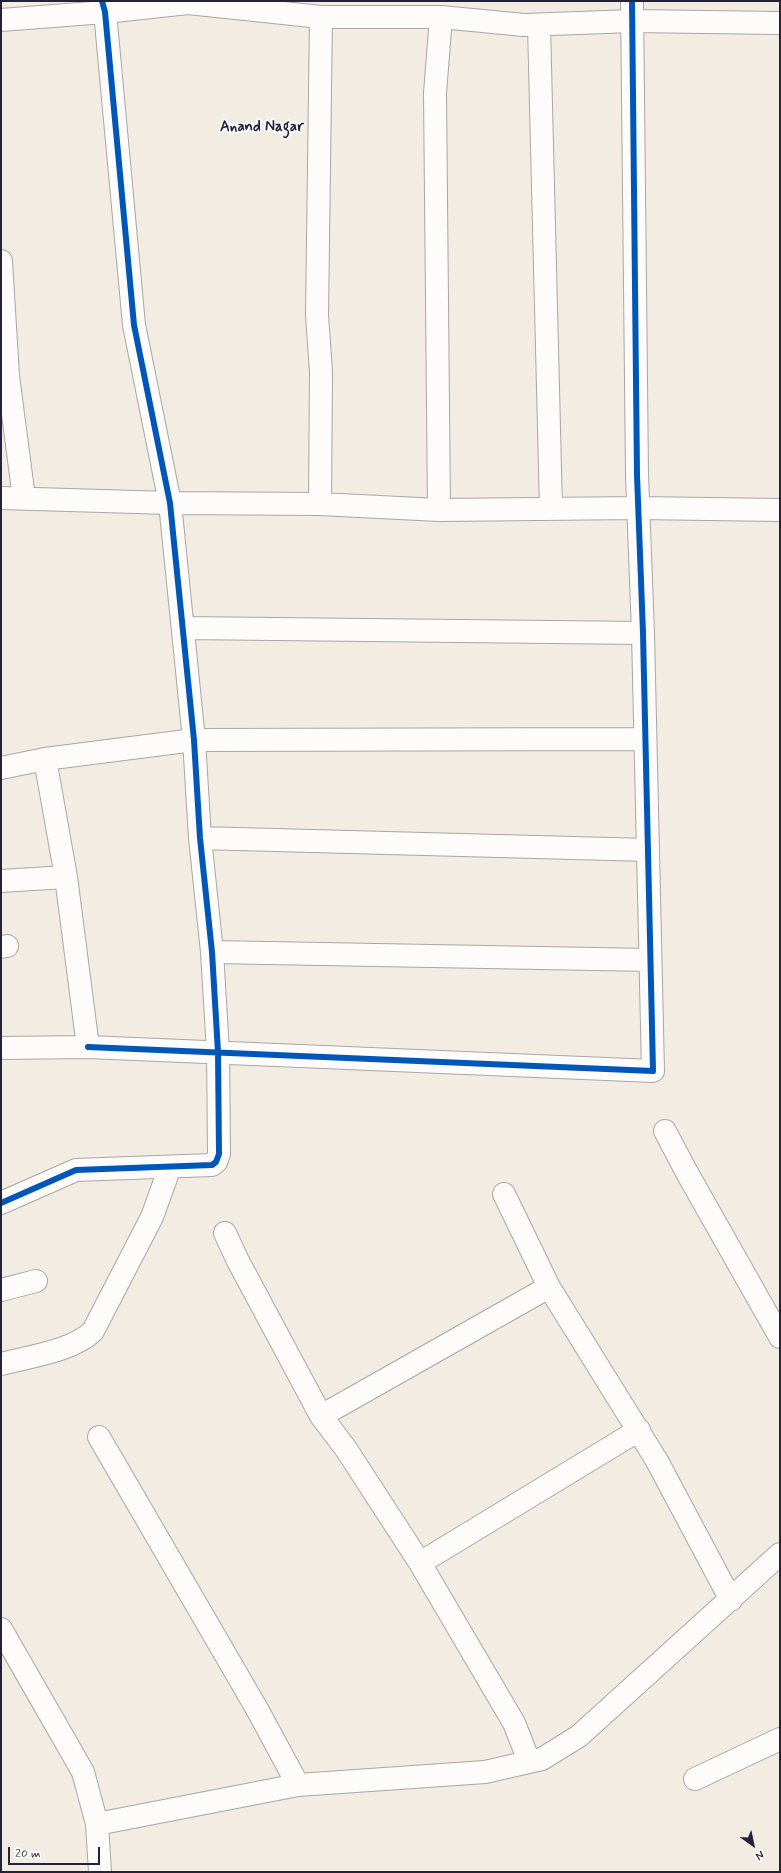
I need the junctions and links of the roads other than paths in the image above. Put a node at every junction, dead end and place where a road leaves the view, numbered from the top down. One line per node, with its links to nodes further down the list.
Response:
1 (104, 7): 3 (street); 5 (street); 12 (street)
2 (632, 11): 6 (street); 7 (street); 15 (street)
3 (322, 17): 4 (street); 13 (street)
4 (441, 17): 7 (street); 16 (street)
5 (1, 20)
6 (780, 23)
7 (539, 25): 14 (street)
8 (1, 261): 9 (street)
9 (4, 377): 11 (street)
10 (1, 498): 11 (street)
11 (24, 498): 12 (street)
12 (170, 503): 13 (street); 18 (street)
13 (320, 504): 16 (street)
14 (550, 508): 15 (street); 16 (street)
15 (638, 508): 17 (street); 19 (street)
16 (439, 510)
17 (780, 510)
18 (183, 628): 19 (street); 21 (street)
19 (643, 632): 20 (street)
20 (645, 739): 21 (street); 25 (street)
21 (194, 740): 22 (street); 24 (street)
22 (45, 758): 23 (street); 26 (street)
23 (1, 768)
24 (200, 838): 25 (street); 28 (street)
25 (648, 850): 29 (street)
26 (66, 877): 27 (street); 30 (street)
27 (1, 881)
28 (212, 952): 29 (street); 32 (street)
29 (650, 960): 32 (street)
30 (88, 1047): 31 (street); 32 (street)
31 (1, 1048)
32 (218, 1052): 34 (street)
33 (665, 1131): 41 (street)
34 (170, 1167): 36 (street); 42 (street)
35 (504, 1194): 39 (street)
36 (1, 1203)
37 (225, 1233): 43 (street)
38 (36, 1282): 40 (street)
39 (549, 1287): 43 (street); 44 (street)
40 (1, 1290)
41 (780, 1336)
42 (1, 1364)
43 (321, 1416): 47 (street)
44 (639, 1430): 47 (street); 48 (street)
45 (99, 1437): 53 (street)
46 (780, 1554): 48 (street)
47 (420, 1563): 51 (street)
48 (731, 1600): 51 (street)
49 (1, 1629): 54 (street)
50 (780, 1739): 52 (street)
51 (529, 1761): 53 (street)
52 (695, 1779)
53 (298, 1785): 54 (street)
54 (98, 1835): 55 (street)
55 (100, 1872)

